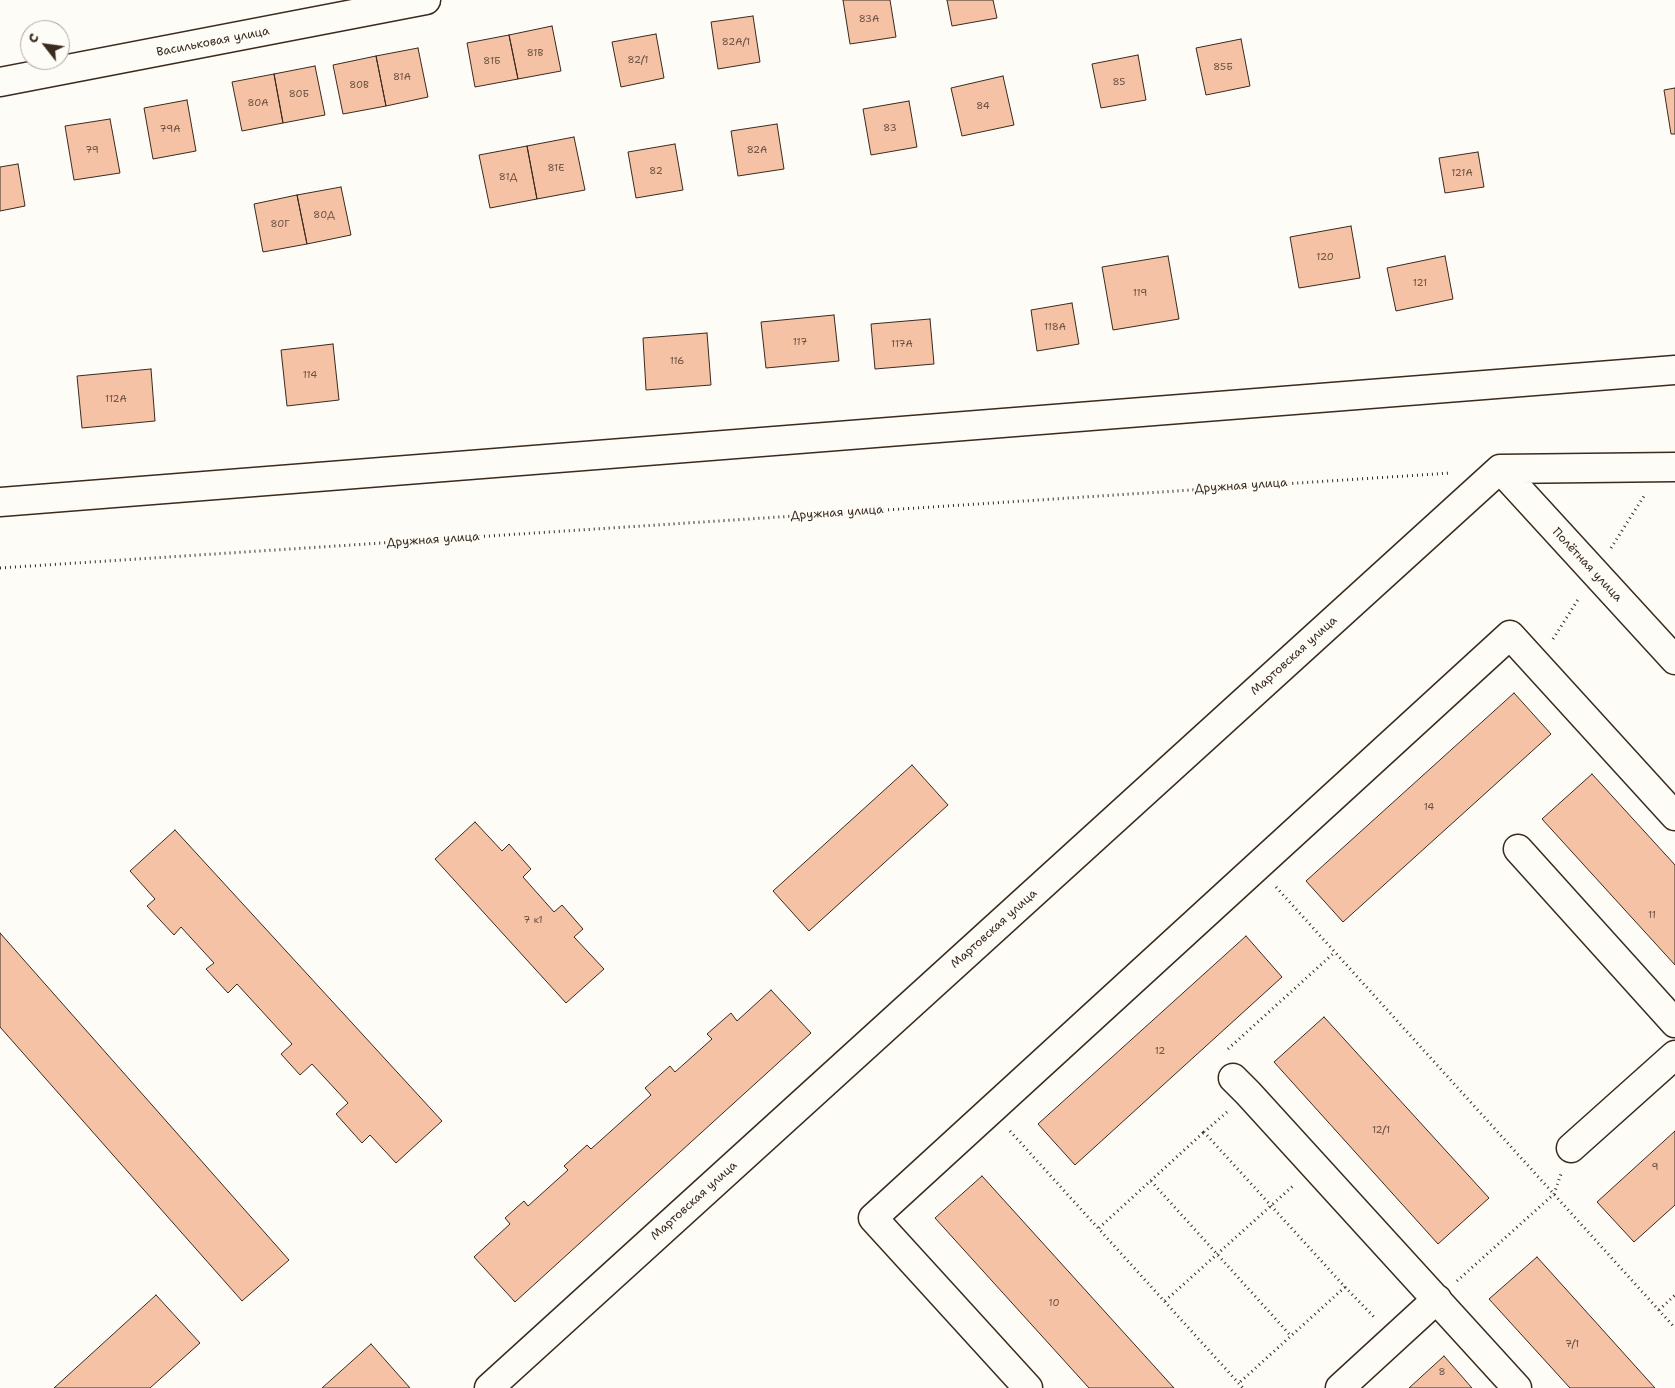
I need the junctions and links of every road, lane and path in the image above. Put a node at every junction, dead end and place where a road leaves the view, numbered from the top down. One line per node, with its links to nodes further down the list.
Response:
1 (426, 0): 2 (street, Васильковая улица)
2 (0, 82)
3 (1675, 370): 6 (street)
4 (1675, 467): 5 (street)
5 (1500, 469): 7 (path, Дружная улица); 8 (street, Полётная улица); 34 (street, Мартовская улица)
6 (0, 502)
7 (0, 568)
8 (1675, 660)
9 (1675, 816): 11 (street)
10 (1518, 849): 13 (street)
11 (1258, 866): 12 (path); 16 (street)
12 (1335, 952): 15 (path); 21 (path)
13 (1675, 1023)
14 (1675, 1054): 18 (street)
15 (1240, 1085): 17 (path); 19 (street)
16 (991, 1110): 23 (path); 35 (street)
17 (1204, 1132): 20 (path); 22 (path)
18 (1571, 1148): 21 (path)
19 (1315, 1166): 22 (path); 27 (street)
20 (1151, 1181): 23 (path); 24 (path)
21 (1554, 1194): 27 (path); 29 (path)
22 (1270, 1206): 24 (path); 25 (path)
23 (1099, 1228): 28 (path)
24 (1217, 1254): 28 (path); 31 (path)
25 (1345, 1287): 31 (path); 32 (path)
26 (1675, 1295): 29 (path)
27 (1437, 1299): 32 (street); 38 (street)
28 (1165, 1302): 33 (path)
29 (1658, 1310): 30 (path)
30 (1675, 1328)
31 (1291, 1336): 33 (path)
32 (1394, 1338): 37 (street)
33 (1239, 1383): 36 (path)
34 (489, 1388)
35 (1028, 1388)
36 (1243, 1388)
37 (1340, 1388)
38 (1518, 1388)

